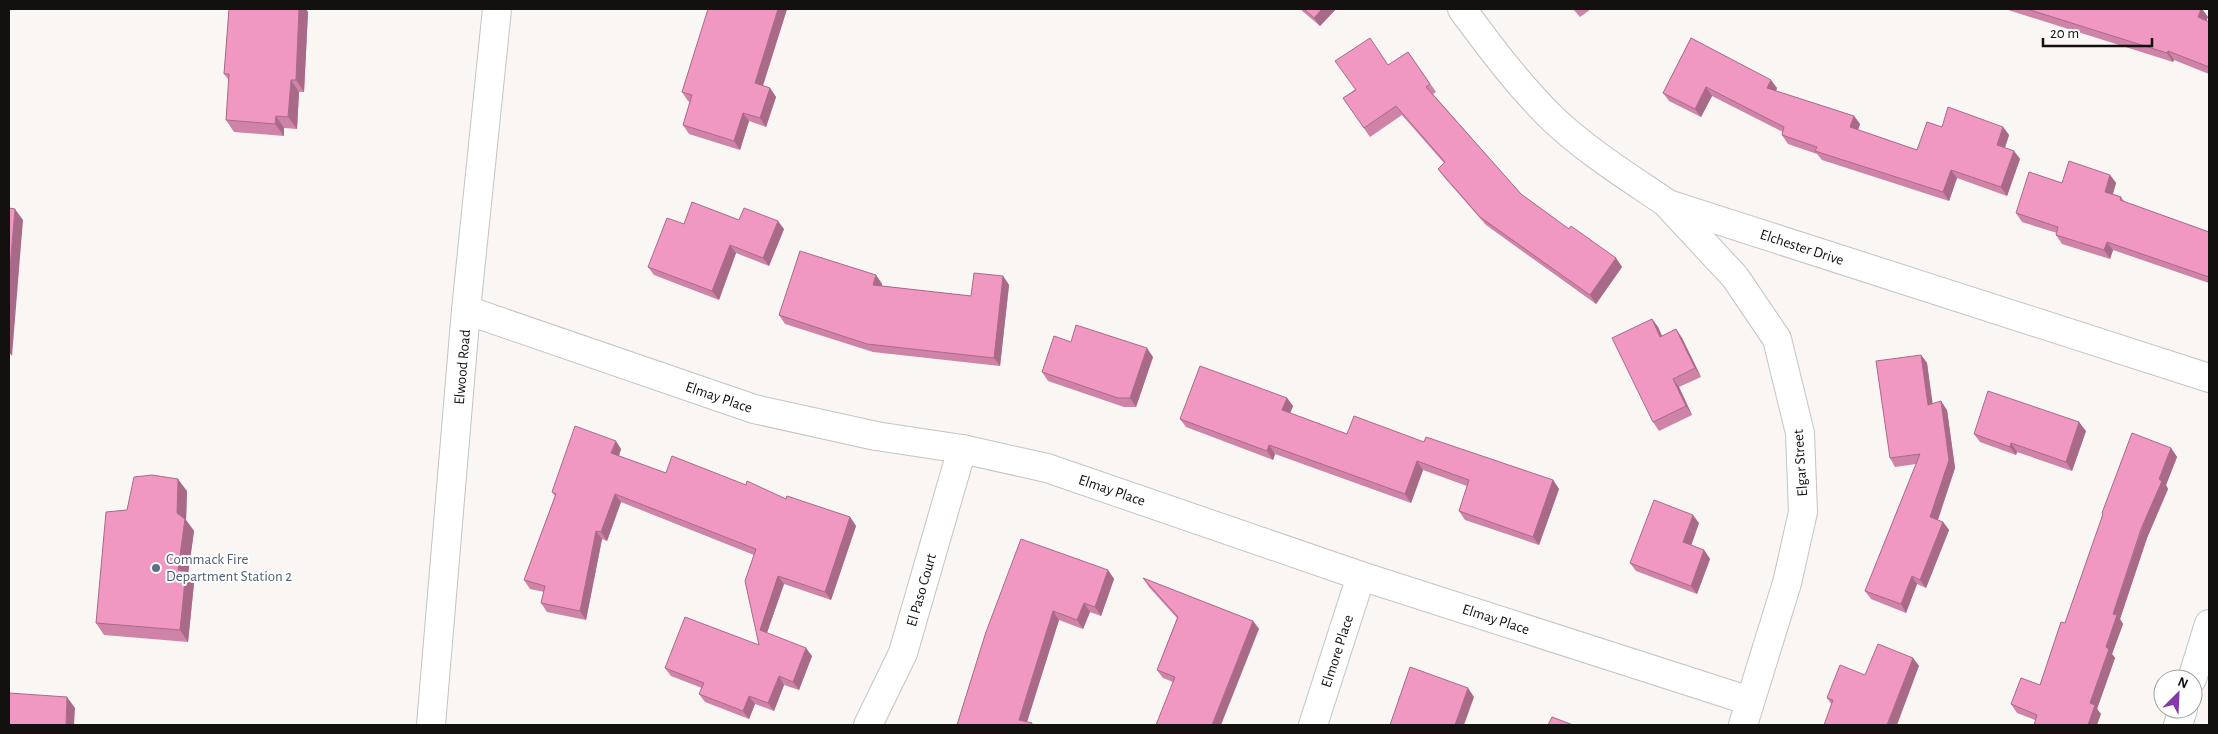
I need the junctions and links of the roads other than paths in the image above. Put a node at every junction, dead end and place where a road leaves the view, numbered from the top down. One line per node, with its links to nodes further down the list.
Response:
1 (497, 9): 4 (street, Elwood Road)
2 (1462, 9): 3 (street, Elchester Drive)
3 (1668, 204): 5 (street, Elchester Drive); 10 (street, Elgar Street)
4 (466, 310): 6 (street, Elmay Place); 11 (street, Elwood Road)
5 (2209, 378)
6 (962, 449): 7 (street, Elmay Place); 12 (street, El Paso Court)
7 (1361, 576): 10 (street, Elmay Place); 13 (street, Elmore Place)
8 (2209, 624): 9 (street)
9 (2195, 669)
10 (1746, 713)
11 (431, 725)
12 (868, 725)
13 (1313, 725)

